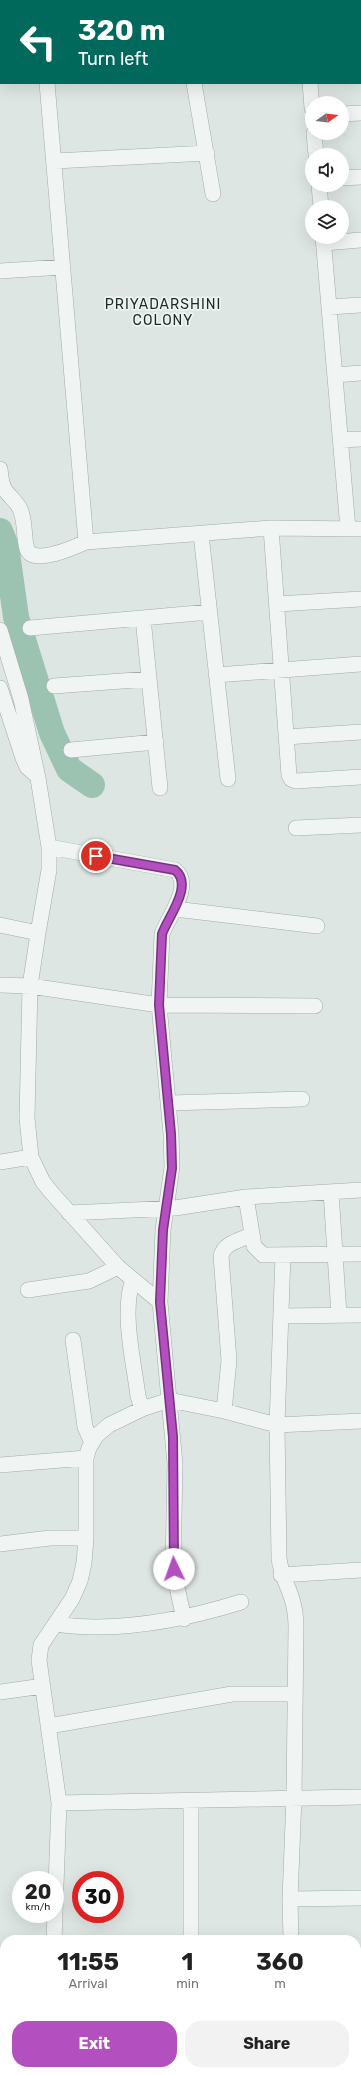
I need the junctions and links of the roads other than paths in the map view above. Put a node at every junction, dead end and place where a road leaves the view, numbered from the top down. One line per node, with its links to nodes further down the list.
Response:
1 (47, 84): 8 (street)
2 (194, 84): 7 (street)
3 (310, 84): 4 (street)
4 (311, 96)
5 (361, 113): 6 (street)
6 (349, 114)
7 (206, 153): 8 (street); 11 (street)
8 (55, 161): 15 (street)
9 (361, 177): 10 (street)
10 (349, 178)
11 (213, 194)
12 (349, 240): 13 (street)
13 (361, 240)
14 (323, 244): 18 (street)
15 (63, 266): 16 (street); 27 (street)
16 (0, 272)
17 (361, 305): 18 (street)
18 (329, 307): 20 (street)
19 (361, 373): 20 (street)
20 (335, 375): 22 (street)
21 (361, 439): 22 (street)
22 (341, 440): 25 (street)
23 (0, 469): 27 (street)
24 (271, 528): 25 (street); 26 (street); 29 (street)
25 (355, 529)
26 (201, 534): 27 (street); 30 (street)
27 (86, 542)
28 (361, 599): 29 (street)
29 (277, 604): 35 (street)
30 (209, 612): 31 (street); 36 (street)
31 (143, 618): 32 (street); 37 (street)
32 (30, 628)
33 (0, 630): 45 (street)
34 (361, 664): 35 (street)
35 (282, 669): 36 (street); 41 (street)
36 (216, 675): 46 (street)
37 (150, 679): 38 (street); 42 (street)
38 (54, 686)
39 (0, 688): 45 (street)
40 (361, 732): 41 (street)
41 (286, 737): 44 (street)
42 (156, 742): 43 (street); 47 (street)
43 (71, 750)
44 (361, 777)
45 (38, 778): 50 (street)
46 (228, 778)
47 (160, 788)
48 (361, 825): 49 (street)
49 (296, 828)
50 (49, 847): 51 (street); 54 (street)
51 (175, 909): 53 (street); 57 (street)
52 (0, 925): 54 (street)
53 (317, 926)
54 (38, 932): 56 (street)
55 (0, 985): 56 (street)
56 (30, 986): 57 (street); 61 (street)
57 (159, 1005): 58 (street); 60 (street)
58 (314, 1006)
59 (302, 1099): 60 (street)
60 (169, 1103): 66 (street)
61 (31, 1156): 62 (street); 67 (street)
62 (0, 1162)
63 (361, 1190): 64 (street)
64 (331, 1192): 65 (street); 70 (street)
65 (246, 1197): 66 (street); 68 (street)
66 (166, 1208): 67 (street); 75 (street)
67 (69, 1213): 72 (street)
68 (251, 1235): 69 (street); 82 (street)
69 (283, 1254): 70 (street); 77 (street)
70 (334, 1254): 71 (street); 78 (street)
71 (361, 1254)
72 (118, 1267): 73 (street); 74 (street)
73 (133, 1280): 75 (street); 81 (street)
74 (28, 1290)
75 (160, 1302): 80 (street)
76 (361, 1315): 78 (street)
77 (282, 1316): 78 (street); 84 (street)
78 (339, 1316)
79 (73, 1340): 85 (street)
80 (169, 1400): 81 (street); 82 (street); 93 (street)
81 (142, 1409): 85 (street)
82 (224, 1411): 84 (street)
83 (361, 1422): 84 (street)
84 (277, 1425): 91 (street)
85 (92, 1443): 86 (street)
86 (86, 1458): 87 (street); 88 (street)
87 (0, 1465)
88 (86, 1538): 89 (street); 94 (street)
89 (0, 1544)
90 (361, 1570): 91 (street)
91 (281, 1574): 97 (street)
92 (241, 1602): 93 (street)
93 (184, 1619): 94 (street)
94 (55, 1624): 95 (street)
95 (43, 1686): 96 (street); 98 (street)
96 (0, 1692)
97 (295, 1694): 98 (street); 99 (street)
98 (49, 1726): 102 (street)
99 (294, 1797): 100 (street); 101 (street); 105 (street)
100 (361, 1797)
101 (191, 1801): 102 (street); 108 (street)
102 (59, 1803): 103 (street)
103 (57, 1871)
104 (361, 1898): 105 (street)
105 (290, 1899): 109 (street)
106 (55, 1923): 107 (street)
107 (54, 1935)
108 (192, 1935)
109 (291, 1935)

